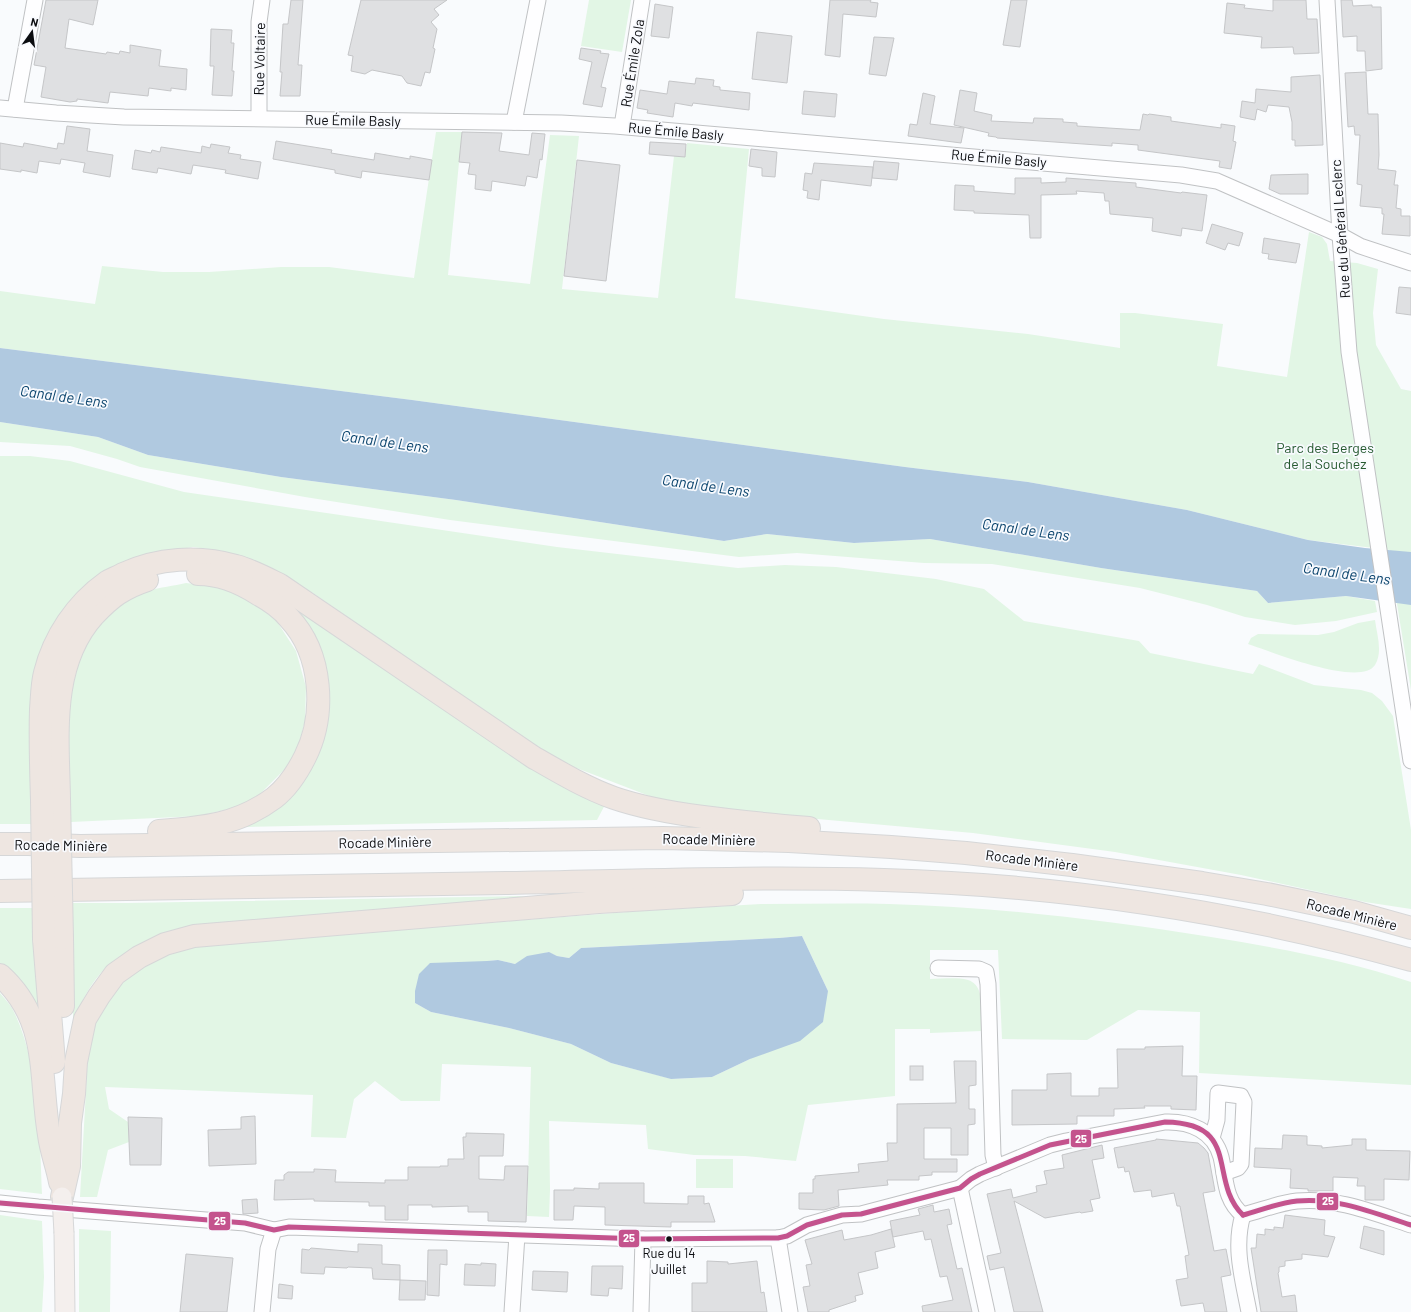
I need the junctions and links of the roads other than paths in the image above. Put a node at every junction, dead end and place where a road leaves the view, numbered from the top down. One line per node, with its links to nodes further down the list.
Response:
1 (35, 0): 6 (street)
2 (262, 0): 7 (street, Rue Voltaire)
3 (538, 0): 8 (street)
4 (642, 0): 9 (street, Rue Émile Zola)
5 (1327, 0): 10 (street, Rue du Général Leclerc)
6 (7, 108): 7 (street, Rue Émile Basly)
7 (259, 118): 8 (street, Rue Émile Basly)
8 (514, 122): 9 (street, Rue Émile Basly)
9 (622, 126): 10 (street, Rue Émile Basly)
10 (1340, 235): 11 (street, Rue Émile Basly); 12 (street, Rue du Général Leclerc)
11 (1411, 263)
12 (1411, 761)
13 (50, 800): 15 (highway); 16 (highway); 20 (highway, bridge)
14 (0, 844): 15 (highway, Rocade Minière)
15 (28, 844): 16 (highway, Rocade Minière)
16 (891, 847): 19 (highway, Rocade Minière)
17 (886, 880): 18 (highway, Rocade Minière); 21 (highway, Rocade Minière); 24 (highway)
18 (0, 891)
19 (1411, 928)
20 (53, 938): 24 (highway); 26 (highway)
21 (1411, 960)
22 (938, 968): 27 (street)
23 (0, 975): 26 (highway)
24 (70, 1123): 30 (highway)
25 (1212, 1138): 27 (street); 28 (street); 28 (street)
26 (57, 1165): 30 (highway)
27 (996, 1168): 29 (street)
28 (1224, 1173): 32 (street)
29 (960, 1188): 36 (street); 43 (street)
30 (62, 1197): 38 (main road, bridge)
31 (0, 1203): 34 (street)
32 (1243, 1215): 33 (street); 44 (street)
33 (1411, 1225)
34 (274, 1230): 35 (street); 39 (street)
35 (517, 1235): 37 (street); 40 (street)
36 (778, 1238): 37 (street); 42 (street)
37 (643, 1239): 41 (street)
38 (63, 1307)
39 (262, 1312)
40 (512, 1312)
41 (641, 1312)
42 (790, 1312)
43 (987, 1312)
44 (1248, 1312)

